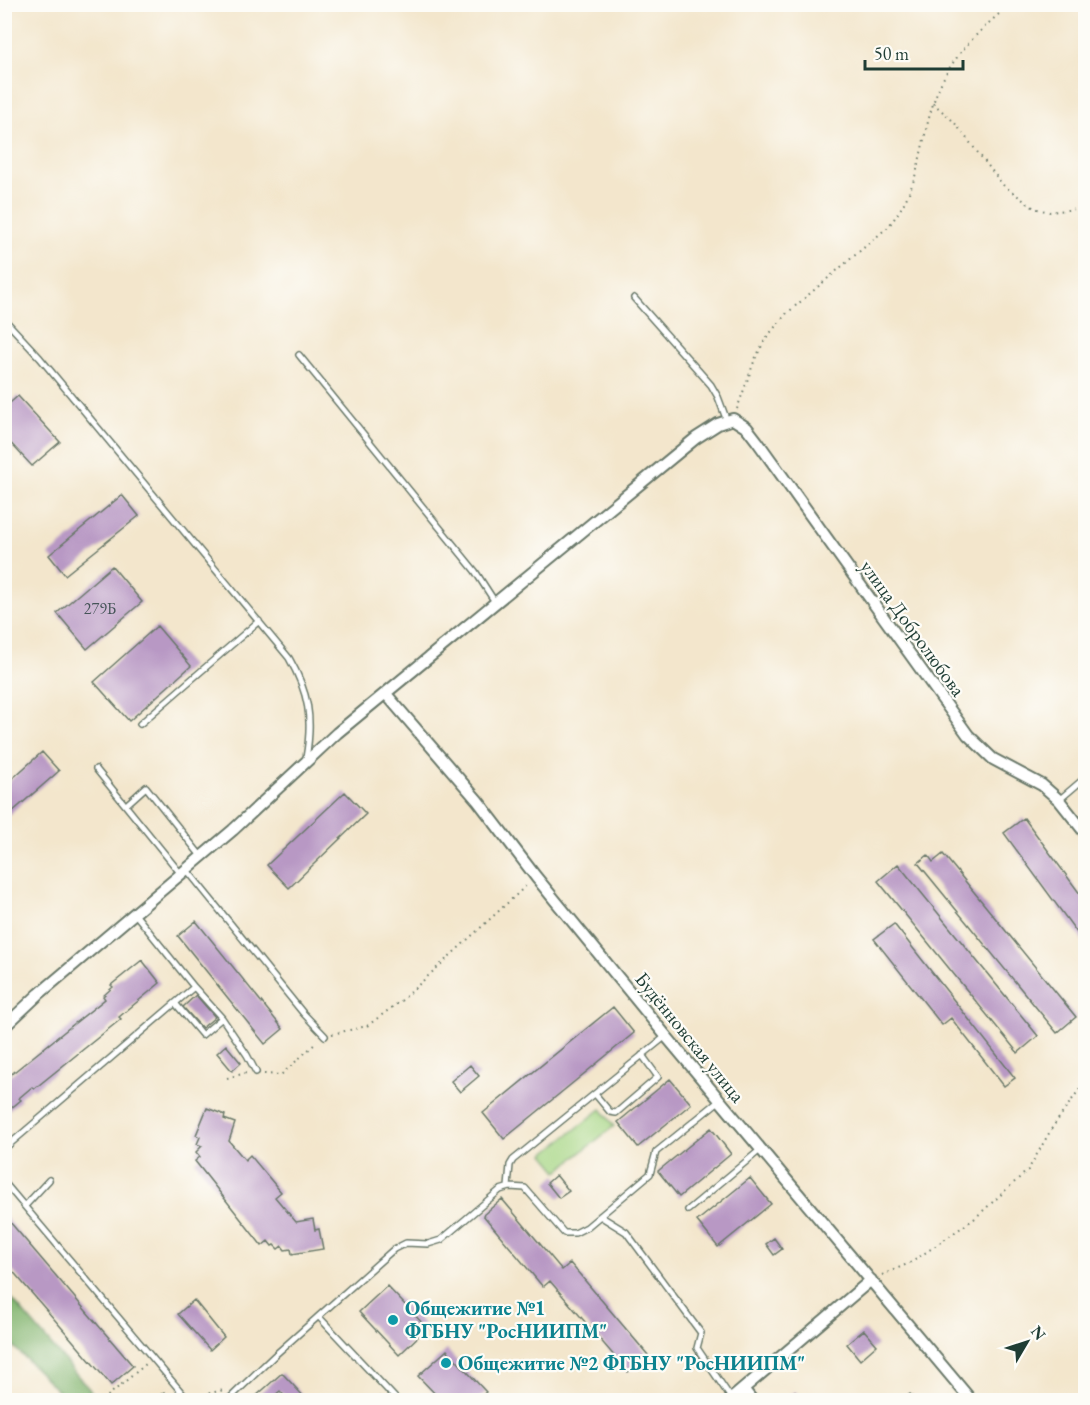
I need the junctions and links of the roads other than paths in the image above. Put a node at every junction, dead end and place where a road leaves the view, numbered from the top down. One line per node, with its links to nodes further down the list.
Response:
1 (634, 298): 4 (lane)
2 (4, 319): 6 (lane)
3 (299, 355): 5 (lane)
4 (730, 420): 5 (street); 12 (street, улица Добролюбова)
5 (496, 603): 7 (street)
6 (259, 621): 8 (lane); 9 (lane)
7 (386, 694): 9 (street); 23 (street, Будённовская улица)
8 (140, 724)
9 (305, 763): 15 (street)
10 (96, 769): 13 (lane)
11 (1086, 777): 12 (lane)
12 (1059, 800): 14 (street, улица Добролюбова)
13 (126, 805): 15 (lane); 16 (lane)
14 (1086, 834)
15 (202, 857): 16 (street)
16 (184, 872): 17 (street); 22 (lane)
17 (135, 914): 18 (lane); 21 (street)
18 (194, 987): 19 (lane); 20 (lane)
19 (175, 1003): 20 (lane); 28 (lane)
20 (222, 1018): 25 (lane)
21 (4, 1027)
22 (325, 1036)
23 (666, 1036): 24 (lane); 27 (street, Будённовская улица)
24 (642, 1056): 26 (lane); 26 (lane)
25 (256, 1072)
26 (595, 1094): 32 (lane)
27 (719, 1101): 29 (street, Будённовская улица); 35 (lane)
28 (4, 1149)
29 (760, 1150): 34 (lane); 36 (street, Будённовская улица)
30 (49, 1180): 33 (lane)
31 (4, 1182): 33 (lane)
32 (508, 1187): 35 (lane); 37 (lane)
33 (25, 1206): 39 (lane)
34 (687, 1210)
35 (600, 1216): 40 (lane)
36 (871, 1280): 38 (street); 44 (street, Будённовская улица)
37 (319, 1317): 41 (lane); 42 (lane)
38 (744, 1390): 40 (street); 43 (street)
39 (188, 1400)
40 (731, 1400)
41 (228, 1401)
42 (397, 1401)
43 (752, 1401)
44 (971, 1401)

